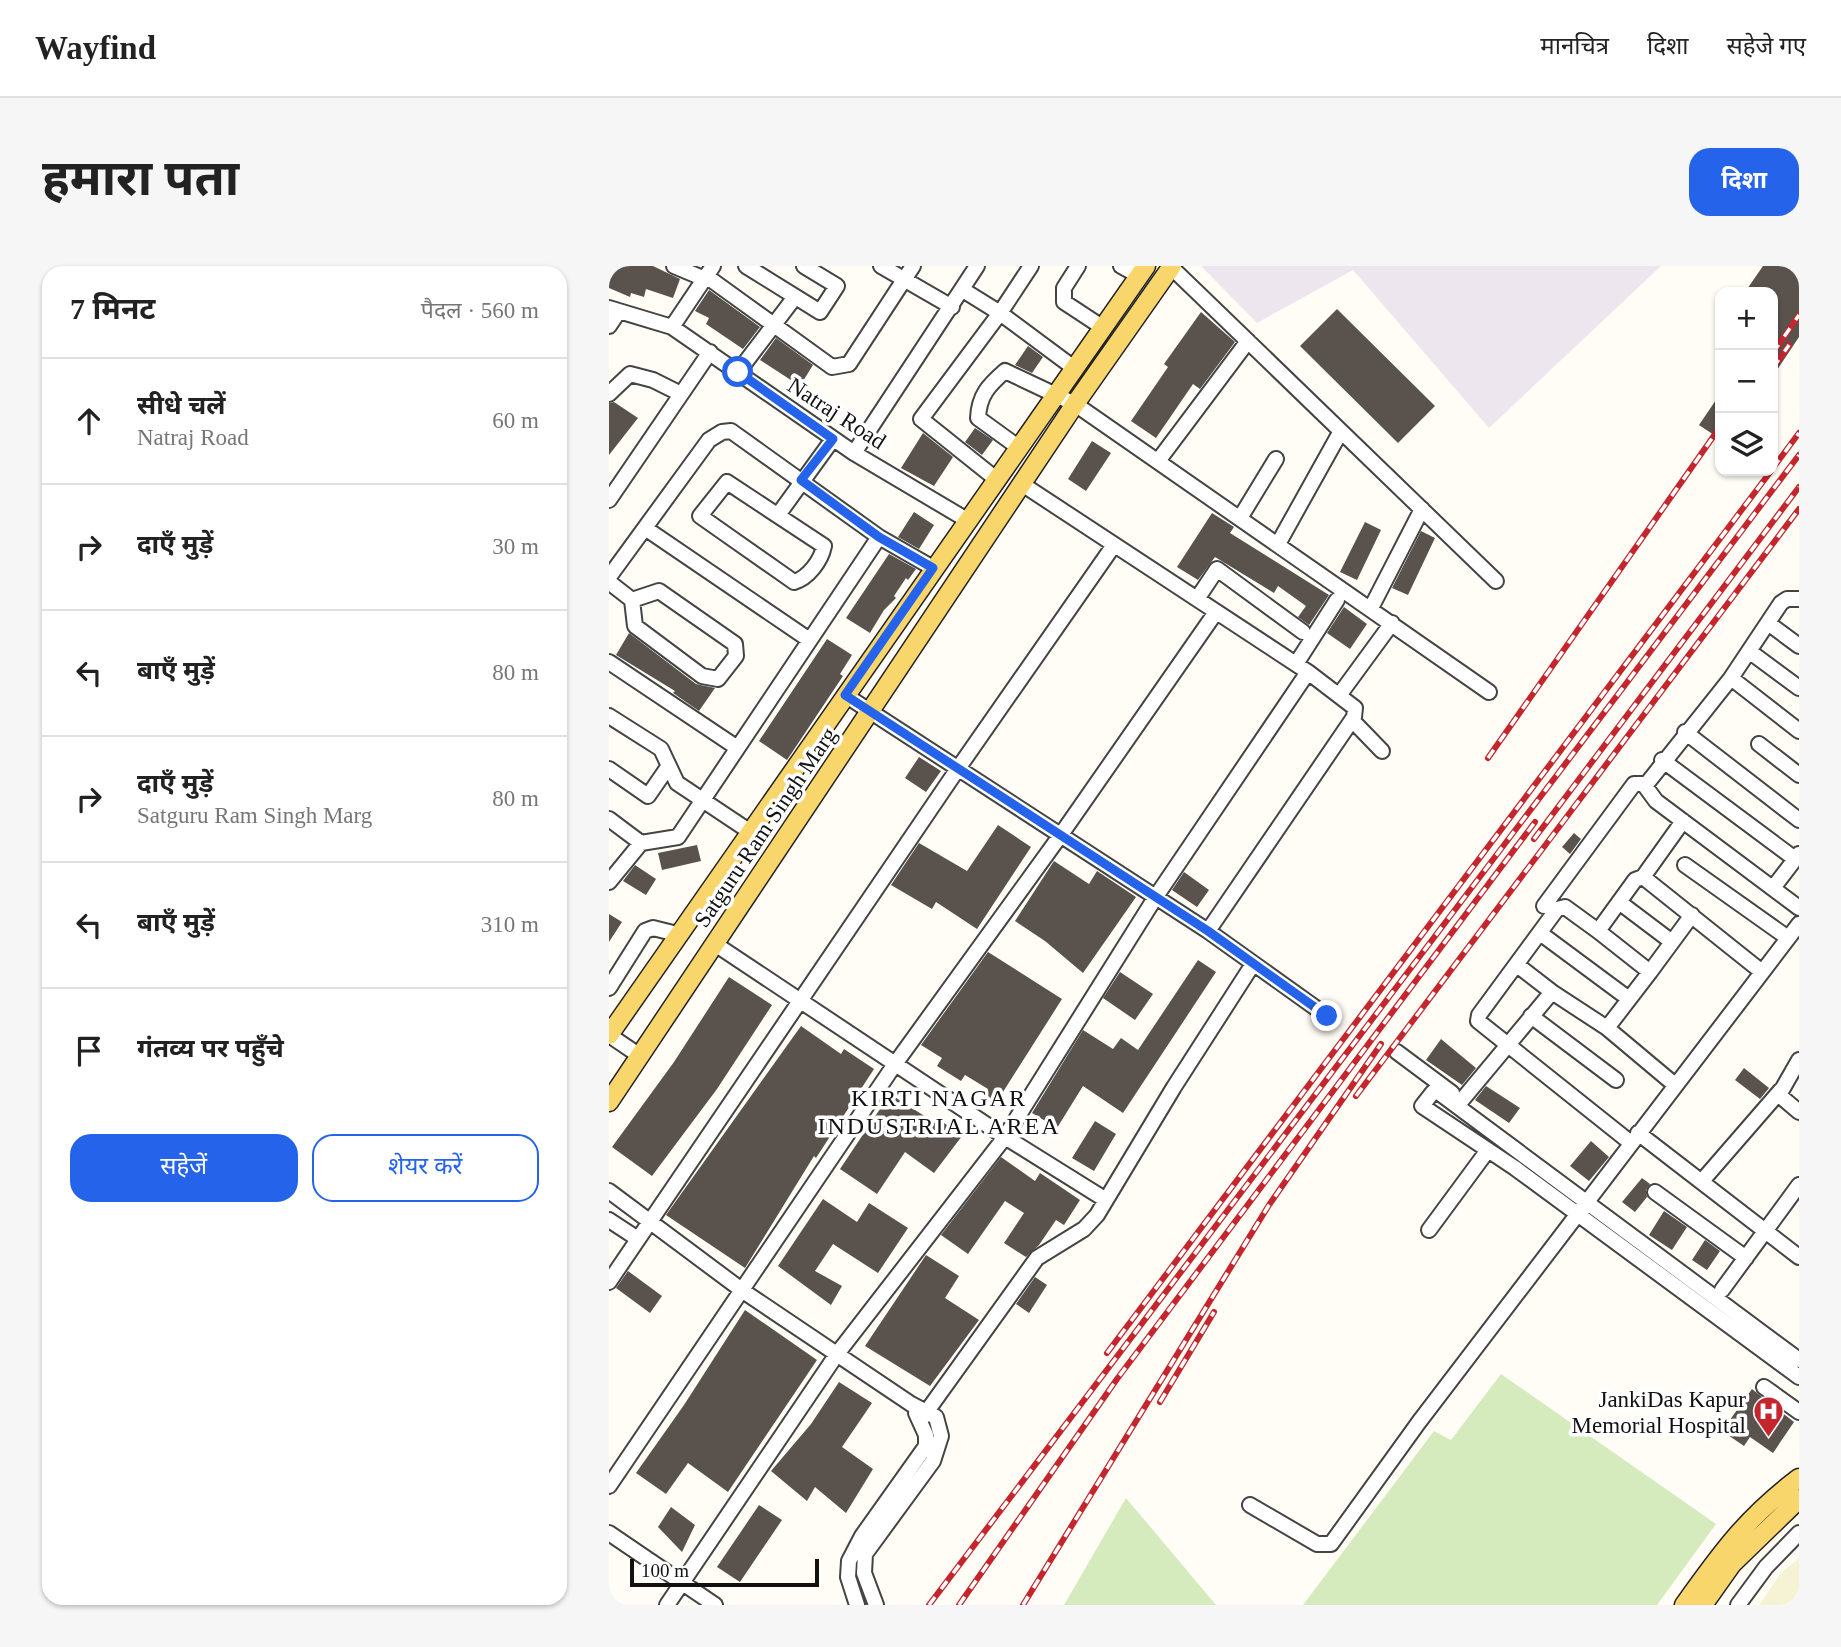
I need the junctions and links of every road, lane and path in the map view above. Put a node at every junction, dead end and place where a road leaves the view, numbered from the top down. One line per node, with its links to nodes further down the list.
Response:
1 (674, 266): 12 (street)
2 (745, 266): 15 (street)
3 (804, 266): 15 (street)
4 (881, 266): 13 (street)
5 (913, 266): 13 (street)
6 (977, 266): 14 (street)
7 (1031, 266): 18 (street)
8 (1079, 266): 22 (street)
9 (1121, 266): 11 (street)
10 (1171, 266): 23 (street); 30 (main road, Satguru Ram Singh Marg)
11 (1142, 271): 22 (main road, Satguru Ram Singh Marg)
12 (708, 274): 20 (street); 21 (street)
13 (904, 281): 16 (street); 20 (street)
14 (963, 290): 16 (street); 18 (street)
15 (795, 296): 20 (street)
16 (953, 307): 34 (street)
17 (614, 309): 19 (street); 21 (street, Natraj Road)
18 (1000, 313): 25 (street); 38 (street)
19 (609, 326)
20 (775, 326): 26 (street)
21 (672, 327): 24 (street, Natraj Road)
22 (1103, 327): 25 (main road, Satguru Ram Singh Marg)
23 (1248, 341): 31 (street); 36 (street)
24 (710, 352): 26 (street, Natraj Road); 28 (street)
25 (1074, 368): 29 (main road, Satguru Ram Singh Marg)
26 (738, 372): 32 (street, Natraj Road)
27 (609, 394): 28 (street)
28 (681, 394): 40 (street)
29 (1055, 394): 30 (street); 33 (main road, Satguru Ram Singh Marg); 33 (street)
30 (1075, 404): 36 (street); 39 (main road, Satguru Ram Singh Marg)
31 (1341, 431): 41 (street); 47 (street)
32 (833, 439): 34 (street, Natraj Road); 37 (street)
33 (1018, 447): 38 (main road, Satguru Ram Singh Marg)
34 (854, 453): 44 (street, Natraj Road)
35 (1276, 459): 43 (street)
36 (1158, 461): 43 (street)
37 (801, 480): 42 (street); 45 (street); 46 (street)
38 (996, 480): 44 (main road, Satguru Ram Singh Marg)
39 (1022, 484): 48 (street); 71 (main road, Satguru Ram Singh Marg)
40 (609, 500)
41 (1422, 509): 51 (street); 56 (street)
42 (778, 515): 42 (street)
43 (1240, 518): 47 (street)
44 (967, 520): 49 (main road, Satguru Ram Singh Marg)
45 (645, 528): 50 (street); 61 (street)
46 (879, 537): 49 (street); 61 (street)
47 (1278, 544): 56 (street)
48 (1114, 545): 52 (street); 82 (street)
49 (933, 568): 70 (main road, Satguru Ram Singh Marg)
50 (609, 579): 54 (street)
51 (1496, 581)
52 (1197, 599): 57 (street); 60 (street)
53 (1799, 599): 59 (street)
54 (632, 600): 54 (street)
55 (1337, 600): 65 (street)
56 (1371, 608): 58 (street)
57 (1216, 612): 65 (street); 90 (street)
58 (1392, 623): 68 (street); 69 (street)
59 (1768, 623): 62 (street); 63 (street)
60 (1303, 632)
61 (808, 639): 77 (street)
62 (1799, 646)
63 (1749, 651): 66 (street); 67 (street)
64 (609, 662): 77 (street)
65 (1302, 668): 69 (street); 97 (street)
66 (1731, 678): 74 (street); 75 (street)
67 (1799, 688)
68 (1489, 692)
69 (1340, 694): 73 (street)
70 (845, 695): 71 (street); 89 (main road, Satguru Ram Singh Marg)
71 (871, 712): 82 (street); 108 (main road, Satguru Ram Singh Marg)
72 (609, 716): 80 (street)
73 (1352, 720): 78 (street); 102 (street)
74 (1799, 731)
75 (1685, 732): 79 (street); 87 (street)
76 (1759, 744): 83 (street)
77 (736, 747): 85 (street)
78 (1382, 751)
79 (1662, 760): 84 (street); 92 (street)
80 (668, 767): 81 (street); 85 (street)
81 (609, 769)
82 (957, 770): 90 (street); 115 (street)
83 (1799, 775)
84 (1646, 784): 88 (street); 99 (street)
85 (702, 800): 89 (street); 91 (street)
86 (609, 820): 91 (street)
87 (1799, 820)
88 (1683, 821): 94 (street); 96 (street)
89 (749, 831): 106 (main road, Satguru Ram Singh Marg)
90 (1060, 836): 97 (street); 125 (street)
91 (641, 843): 95 (street)
92 (1797, 857): 96 (street)
93 (1685, 865): 104 (street)
94 (1643, 877): 98 (street); 101 (street)
95 (609, 882)
96 (1773, 888): 100 (street)
97 (1155, 898): 102 (street); 132 (street)
98 (1619, 902): 103 (street); 107 (street)
99 (1544, 906)
100 (1799, 908)
101 (1692, 915): 107 (street); 112 (street)
102 (1208, 931): 109 (street)
103 (1598, 931): 105 (street); 111 (street)
104 (1795, 932): 112 (street)
105 (1540, 933): 110 (street); 116 (street)
106 (677, 934): 113 (street); 120 (main road, Satguru Ram Singh Marg)
107 (1672, 942): 111 (street)
108 (715, 944): 115 (street); 123 (main road, Satguru Ram Singh Marg)
109 (1253, 964): 117 (street); 139 (street)
110 (1517, 965): 114 (street); 121 (street)
111 (1650, 972): 116 (street)
112 (1762, 972): 127 (street)
113 (609, 988)
114 (1552, 992): 118 (street); 119 (street)
115 (801, 999): 125 (street); 143 (street)
116 (1629, 999): 119 (street)
117 (1327, 1016)
118 (1531, 1016): 121 (street); 126 (street)
119 (1607, 1028): 127 (street)
120 (609, 1035): 123 (street)
121 (1508, 1045): 130 (street); 133 (street)
122 (1397, 1052): 130 (street)
123 (640, 1056): 129 (main road, Satguru Ram Singh Marg)
124 (1799, 1060): 128 (street)
125 (895, 1064): 132 (street); 151 (street)
126 (1616, 1080)
127 (1675, 1085): 133 (street)
128 (1781, 1090): 131 (street); 135 (street)
129 (609, 1102)
130 (1459, 1103): 134 (street); 140 (street)
131 (1799, 1112)
132 (1005, 1137): 139 (street); 152 (street)
133 (1635, 1138): 135 (street); 140 (street)
134 (1488, 1150): 141 (street); 144 (street)
135 (1702, 1181): 145 (street)
136 (1799, 1185): 145 (street)
137 (609, 1191): 143 (street)
138 (1655, 1192): 148 (street)
139 (1106, 1200): 157 (street)
140 (1586, 1201): 141 (street); 153 (street)
141 (1577, 1213): 154 (street); 161 (street)
142 (609, 1220): 146 (street)
143 (650, 1222): 146 (street); 151 (street)
144 (1429, 1230)
145 (1766, 1230): 147 (street); 148 (street)
146 (638, 1239): 149 (street)
147 (1799, 1257)
148 (1746, 1258): 150 (street)
149 (609, 1282)
150 (1722, 1290)
151 (743, 1291): 152 (street); 159 (street)
152 (837, 1354): 157 (street); 164 (street)
153 (1799, 1360)
154 (1799, 1377)
155 (1764, 1387): 156 (street)
156 (1799, 1412)
157 (924, 1416): 165 (street); 166 (street)
158 (1799, 1478): 169 (main road)
159 (609, 1486)
160 (1799, 1499): 170 (main road)
161 (1249, 1505)
162 (609, 1533): 164 (street)
163 (1799, 1533): 171 (street)
164 (681, 1584): 167 (street); 168 (street)
165 (873, 1600)
166 (856, 1604)
167 (667, 1605)
168 (715, 1605)
169 (1684, 1605)
170 (1703, 1605)
171 (1738, 1605)

